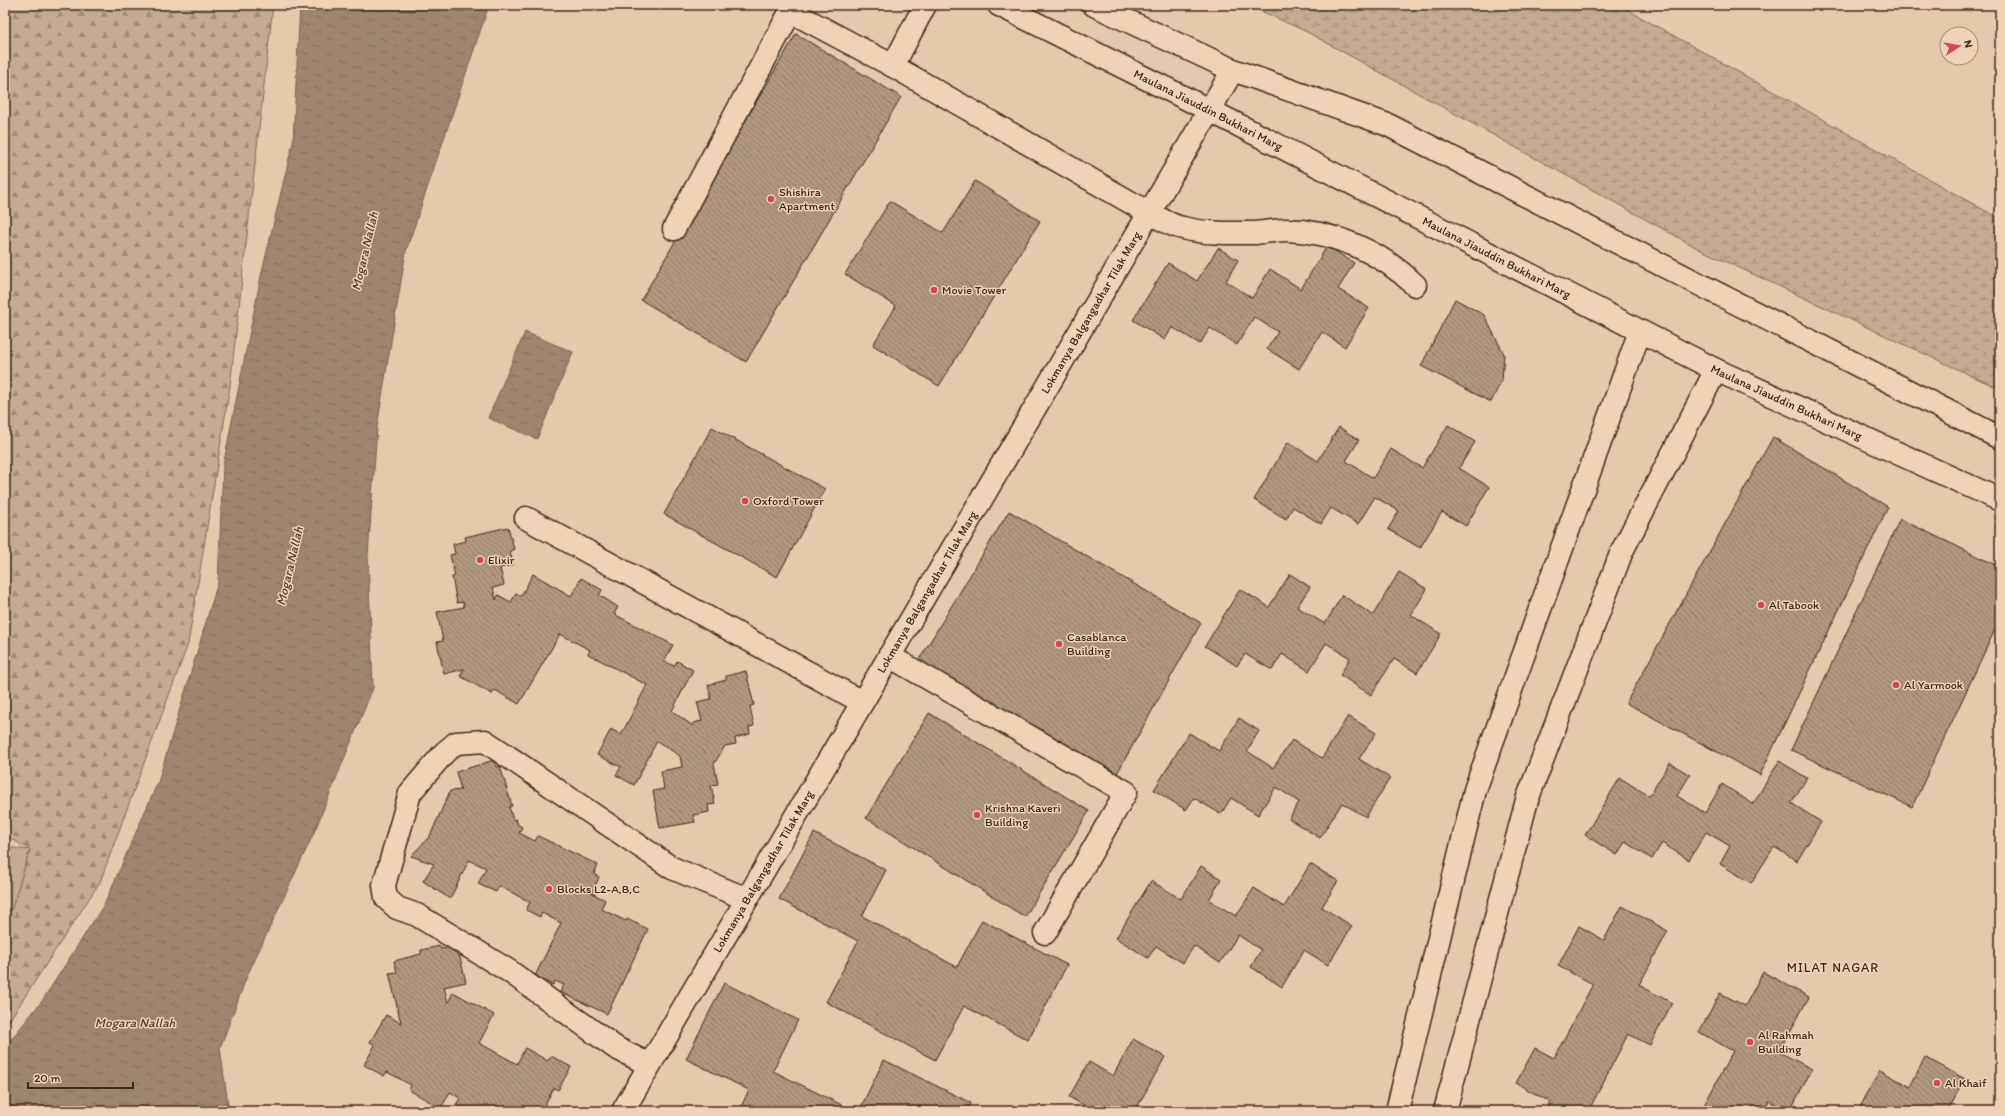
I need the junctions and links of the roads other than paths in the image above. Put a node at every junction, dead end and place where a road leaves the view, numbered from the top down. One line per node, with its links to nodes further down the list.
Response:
1 (925, 5): 5 (street)
2 (999, 5): 7 (street, Maulana Jiauddin Bukhari Marg)
3 (1094, 5): 6 (street)
4 (792, 8): 5 (street); 9 (street)
5 (893, 66): 8 (street)
6 (1233, 70): 7 (street, Lokmanya Balgangadhar Tilak Marg); 13 (street)
7 (1210, 110): 8 (street, Lokmanya Balgangadhar Tilak Marg); 11 (street, Maulana Jiauddin Bukhari Marg)
8 (1149, 213): 10 (street); 16 (street, Lokmanya Balgangadhar Tilak Marg)
9 (674, 229)
10 (1415, 285)
11 (1640, 331): 12 (street, Maulana Jiauddin Bukhari Marg); 22 (street)
12 (1716, 370): 14 (street, Maulana Jiauddin Bukhari Marg); 23 (street)
13 (2000, 438)
14 (2000, 500)
15 (526, 518): 17 (street)
16 (889, 656): 17 (street, Lokmanya Balgangadhar Tilak Marg); 19 (street)
17 (862, 702): 18 (street, Lokmanya Balgangadhar Tilak Marg)
18 (747, 899): 20 (street, Lokmanya Balgangadhar Tilak Marg); 20 (street)
19 (1045, 933)
20 (650, 1065): 21 (street, Lokmanya Balgangadhar Tilak Marg)
21 (627, 1111)
22 (1397, 1111)
23 (1445, 1111)

